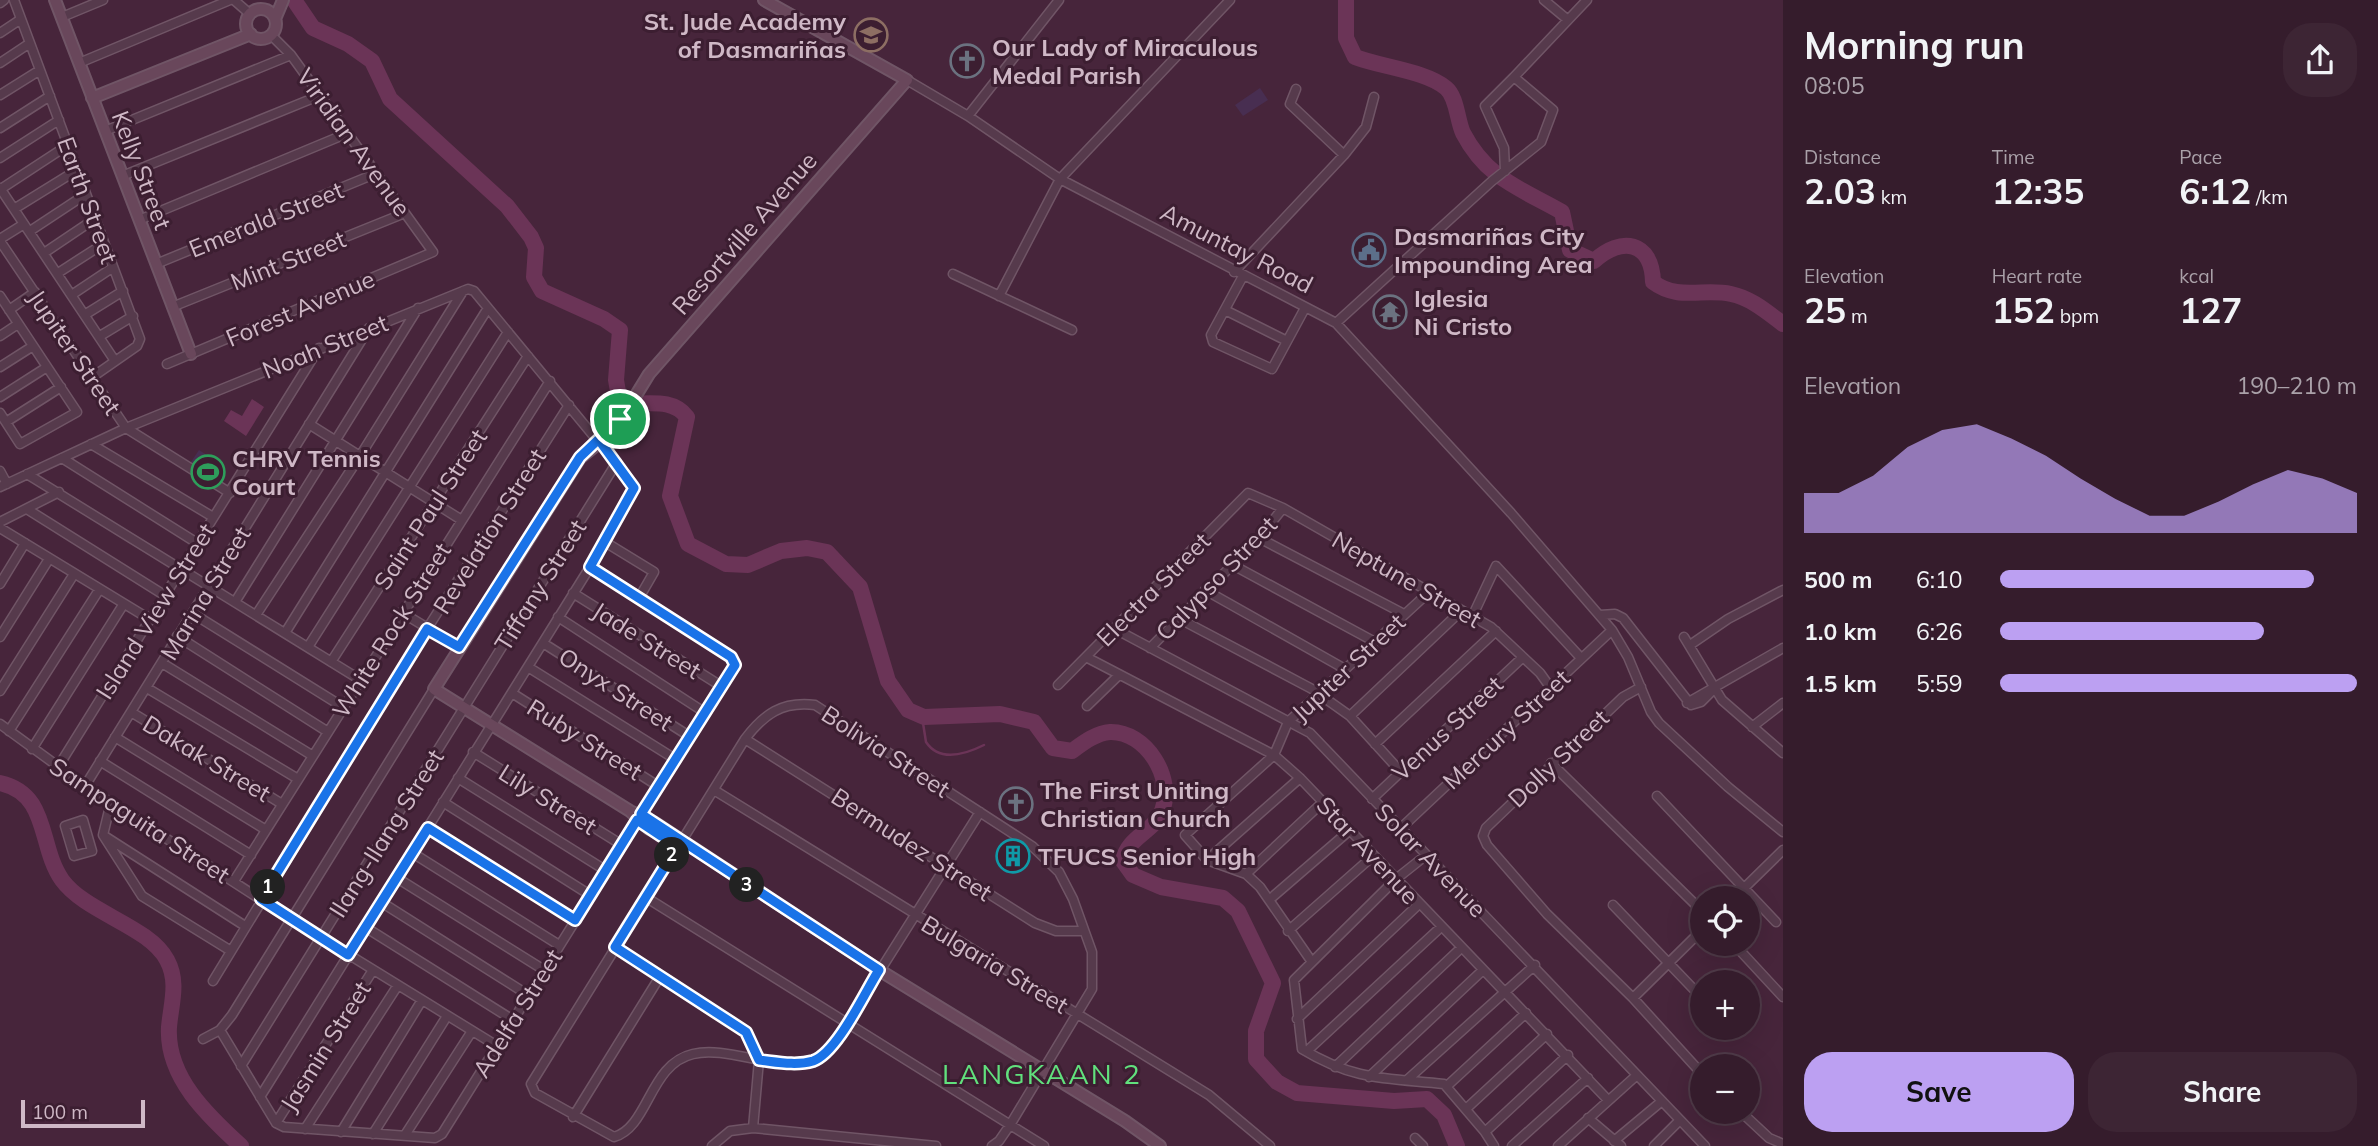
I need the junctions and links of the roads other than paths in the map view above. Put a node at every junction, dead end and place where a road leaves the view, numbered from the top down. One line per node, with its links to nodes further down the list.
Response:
1 (14, 0): 14 (street, Earth Street)
2 (55, 0): 13 (street, Kelly Street)
3 (103, 0): 13 (street)
4 (232, 0): 12 (street); 23 (street)
5 (764, 0): 26 (street, Amuntay Road)
6 (1059, 0): 33 (street)
7 (1230, 0): 45 (street)
8 (1544, 0): 16 (street)
9 (1587, 0): 16 (street)
10 (282, 2): 11 (street); 15 (street)
11 (267, 10): 12 (street); 15 (street)
12 (250, 14): 18 (street)
13 (62, 17): 23 (street, Kelly Street)
14 (21, 19): 17 (street); 20 (street, Earth Street)
15 (275, 19): 19 (street)
16 (1568, 20): 25 (street)
17 (0, 33)
18 (251, 34): 19 (street); 32 (street)
19 (271, 35): 21 (street, Viridian Avenue)
20 (30, 43): 22 (street); 24 (street, Earth Street)
21 (291, 55): 29 (street, Viridian Avenue); 36 (street)
22 (0, 63)
23 (79, 63): 32 (street, Kelly Street)
24 (40, 69): 28 (street); 30 (street, Earth Street)
25 (1514, 77): 42 (street); 42 (street)
26 (907, 80): 33 (street, Amuntay Road); 103 (street, Resortville Avenue)
27 (1296, 89): 39 (street)
28 (0, 95)
29 (321, 95): 37 (street, Viridian Avenue); 44 (street)
30 (50, 96): 34 (street, Earth Street); 35 (street)
31 (1374, 97): 39 (street)
32 (92, 98): 36 (street, Kelly Street)
33 (968, 116): 45 (street, Amuntay Road)
34 (59, 120): 38 (street, Earth Street); 40 (street)
35 (0, 128)
36 (105, 131): 44 (street, Kelly Street)
37 (348, 133): 43 (street, Viridian Avenue); 51 (street)
38 (68, 145): 41 (street, Earth Street); 46 (street)
39 (1344, 155): 60 (street)
40 (0, 158)
41 (77, 170): 47 (street, Earth Street); 48 (street)
42 (1504, 172): 78 (street)
43 (377, 173): 49 (street, Viridian Avenue); 58 (street, Emerald Street)
44 (122, 176): 51 (street, Kelly Street)
45 (1060, 179): 60 (street, Amuntay Road); 68 (street)
46 (0, 188): 48 (street)
47 (86, 194): 50 (street, Earth Street); 53 (street)
48 (14, 209): 52 (street)
49 (405, 213): 56 (street, Viridian Avenue); 70 (street, Mint Street)
50 (96, 218): 55 (street, Earth Street); 57 (street)
51 (139, 220): 58 (street, Kelly Street)
52 (24, 224): 53 (street); 54 (street)
53 (30, 231): 57 (street)
54 (0, 240): 66 (street, Jupiter Street)
55 (103, 244): 59 (street, Earth Street); 61 (street)
56 (433, 252): 88 (street, Forest Avenue)
57 (44, 253): 61 (street)
58 (156, 264): 70 (street, Kelly Street)
59 (112, 268): 65 (street, Earth Street); 67 (street)
60 (1234, 272): 63 (street, Amuntay Road)
61 (58, 273): 67 (street)
62 (953, 274): 68 (street)
63 (1243, 276): 73 (street, Amuntay Road); 75 (street)
64 (464, 290): 71 (street, Noah Street); 72 (street); 106 (street)
65 (123, 291): 76 (street); 77 (street, Earth Street)
66 (35, 292): 74 (street); 94 (street, Jupiter Street)
67 (73, 294): 76 (street)
68 (999, 296): 81 (street)
69 (1, 300): 74 (street)
70 (172, 307): 88 (street, Kelly Street)
71 (418, 308): 80 (street, Noah Street); 104 (street)
72 (488, 308): 82 (street); 110 (street)
73 (1306, 308): 78 (street, Amuntay Road); 85 (street)
74 (9, 310): 79 (street)
75 (1225, 310): 85 (street); 85 (street)
76 (86, 314): 84 (street)
77 (133, 316): 84 (street); 90 (street, Earth Street)
78 (1336, 323): 150 (street, Amuntay Road)
79 (18, 324): 83 (street); 86 (street)
80 (369, 328): 87 (street, Noah Street); 101 (street, Marina Street)
81 (1072, 330)
82 (508, 332): 89 (street); 113 (street)
83 (0, 336)
84 (100, 336): 90 (street)
85 (1287, 341)
86 (33, 346): 92 (street); 93 (street)
87 (319, 348): 102 (street, Noah Street); 115 (street, Island View Street)
88 (191, 354): 91 (street, Forest Avenue)
89 (528, 356): 95 (street); 117 (street, Saint Paul Street)
90 (115, 361): 94 (street, Earth Street)
91 (167, 364)
92 (0, 367)
93 (47, 367): 96 (street); 97 (street)
94 (91, 377): 102 (street, Jupiter Street)
95 (550, 381): 98 (street); 121 (street, White Rock Street)
96 (61, 387): 100 (street); 100 (street)
97 (0, 397)
98 (569, 405): 103 (street); 154 (street, Revelation Street)
99 (0, 414): 100 (street)
100 (6, 422)
101 (309, 424): 104 (street); 134 (street, Marina Street)
102 (126, 428): 105 (street, Noah Street); 115 (street)
103 (599, 440): 108 (street); 166 (street, Resortville Avenue)
104 (335, 441): 106 (street); 142 (street)
105 (91, 444): 107 (street, Noah Street); 120 (street)
106 (360, 456): 110 (street); 148 (street)
107 (62, 458): 111 (street, Noah Street); 126 (street)
108 (617, 462): 125 (street); 191 (street, Tiffany Street)
109 (0, 471): 112 (street)
110 (386, 472): 113 (street); 158 (street)
111 (27, 474): 112 (street, Noah Street); 114 (street)
112 (4, 485)
113 (410, 488): 117 (street); 165 (street)
114 (59, 492): 119 (street); 131 (street)
115 (230, 493): 120 (street, Island View Street)
116 (1248, 493): 118 (street, Neptune Street); 155 (street, Electra Street)
117 (435, 503): 121 (street); 172 (street, Saint Paul Street)
118 (1283, 508): 124 (street, Calypso Street); 138 (street, Neptune Street)
119 (27, 509): 122 (street); 140 (street)
120 (212, 517): 126 (street, Island View Street)
121 (460, 519): 145 (street, White Rock Street)
122 (0, 522)
123 (0, 528): 127 (street)
124 (1259, 538): 129 (street, Calypso Street); 147 (street)
125 (604, 542): 130 (street); 141 (street)
126 (197, 543): 131 (street, Island View Street)
127 (25, 544): 128 (street); 133 (street)
128 (49, 559): 132 (street); 161 (street)
129 (1231, 564): 136 (street, Calypso Street); 162 (street)
130 (590, 567): 137 (street); 141 (street)
131 (181, 568): 134 (street); 140 (street, Island View Street)
132 (74, 575): 135 (street); 185 (street)
133 (0, 584)
134 (207, 587): 142 (street); 146 (street, Marina Street)
135 (99, 590): 143 (street); 199 (street)
136 (1205, 590): 152 (street, Calypso Street); 175 (street)
137 (573, 593): 151 (street); 179 (street, Jade Street)
138 (1428, 593): 144 (street, Neptune Street); 147 (street, Jupiter Street)
139 (1781, 593): 164 (street)
140 (164, 595): 153 (street, Island View Street)
141 (639, 597): 179 (street)
142 (235, 603): 148 (street)
143 (123, 605): 153 (street); 205 (street)
144 (1461, 611): 149 (street, Neptune Street); 194 (street)
145 (401, 612): 154 (street); 177 (street, White Rock Street)
146 (192, 613): 159 (street, Marina Street); 190 (street)
147 (1404, 614): 162 (street, Jupiter Street)
148 (256, 615): 158 (street)
149 (1473, 615): 157 (street, Neptune Street); 171 (street)
150 (1600, 615): 156 (street, Amuntay Road); 182 (street)
151 (558, 617): 163 (street); 193 (street)
152 (1178, 618): 167 (street, Calypso Street); 187 (street)
153 (150, 620): 213 (street, Island View Street)
154 (427, 629): 166 (street); 254 (street, Revelation Street)
155 (1115, 629): 167 (street, Solar Avenue); 169 (street, Electra Street)
156 (1612, 630): 171 (street, Mercury Street); 181 (street, Amuntay Road)
157 (1496, 631): 170 (street, Neptune Street); 204 (street)
158 (285, 633): 165 (street)
159 (177, 636): 173 (street, Marina Street); 200 (street)
160 (1685, 636): 164 (street)
161 (0, 637)
162 (1375, 642): 175 (street, Jupiter Street)
163 (543, 643): 174 (street); 201 (street, Onyx Street)
164 (1690, 645): 182 (street)
165 (308, 647): 172 (street)
166 (459, 647): 184 (street, Resortville Avenue)
167 (1150, 648): 195 (street, Solar Avenue)
168 (1783, 648): 182 (street)
169 (1086, 657): 176 (street, Star Avenue); 178 (street, Electra Street)
170 (1523, 657): 180 (street, Neptune Street); 214 (street, Venus Street)
171 (1581, 658): 180 (street, Mercury Street)
172 (331, 662): 177 (street)
173 (162, 663): 183 (street, Marina Street); 209 (street)
174 (528, 667): 186 (street); 210 (street)
175 (1345, 669): 187 (street, Jupiter Street)
176 (1119, 675): 189 (street); 208 (street, Star Avenue)
177 (359, 679): 190 (street, White Rock Street)
178 (1058, 685)
179 (721, 686): 193 (street)
180 (1549, 687): 231 (street, Mercury Street)
181 (1640, 687): 212 (street, Dolly Street); 234 (street, Amuntay Road)
182 (1716, 687): 198 (street)
183 (147, 688): 192 (street, Marina Street); 217 (street)
184 (434, 689): 191 (street); 262 (street, Resortville Avenue)
185 (0, 691)
186 (512, 693): 197 (street); 219 (street, Ruby Street)
187 (1319, 694): 194 (street); 195 (street, Jupiter Street)
188 (1782, 704): 198 (street)
189 (1087, 706)
190 (343, 707): 200 (street, White Rock Street)
191 (464, 707): 197 (street); 270 (street, Ilang-Ilang Street)
192 (131, 712): 202 (street, Marina Street); 226 (street, Dakak Street)
193 (704, 712): 201 (street)
194 (1350, 716): 204 (street)
195 (1288, 722): 208 (street, Jupiter Street); 222 (street, Solar Avenue)
196 (0, 724): 199 (street, Sampaguita Street)
197 (492, 724): 206 (street); 228 (street)
198 (1752, 727): 207 (street)
199 (9, 731): 205 (street, Sampaguita Street)
200 (328, 732): 209 (street, White Rock Street)
201 (689, 736): 210 (street)
202 (115, 737): 211 (street, Marina Street); 232 (street)
203 (745, 739): 220 (street, Bolivia Street); 227 (street, Bolivia Street); 244 (street, Bermudez Street)
204 (1375, 744): 214 (street)
205 (32, 749): 213 (street, Sampaguita Street)
206 (473, 752): 215 (street); 237 (street, Lily Street)
207 (1783, 753)
208 (1274, 754): 216 (street, Star Avenue); 243 (street, Jupiter Street)
209 (313, 756): 217 (street, White Rock Street)
210 (675, 758): 219 (street)
211 (100, 761): 218 (street, Marina Street); 240 (street)
212 (1552, 763): 255 (street); 292 (street, Dolly Street)
213 (58, 767): 218 (street, Sampaguita Street)
214 (1400, 771): 222 (street, Venus Street)
215 (458, 778): 224 (street); 245 (street)
216 (1300, 778): 225 (street, Star Avenue); 243 (street)
217 (298, 779): 226 (street, White Rock Street)
218 (85, 786): 223 (street, Sampaguita Street)
219 (659, 786): 228 (street)
220 (714, 790): 236 (street, Bolivia Street); 261 (street, Bulgaria Street)
221 (1657, 796): 250 (street)
222 (1372, 799): 231 (street, Solar Avenue)
223 (111, 802): 235 (street); 249 (street, Sampaguita Street)
224 (443, 802): 230 (street); 252 (street)
225 (1324, 802): 233 (street, Star Avenue); 246 (street)
226 (282, 804): 232 (street, White Rock Street)
227 (980, 812): 244 (street); 268 (street, Bolivia Street)
228 (637, 815): 236 (street); 237 (street, Adelfa Street)
229 (65, 825): 229 (street)
230 (428, 828): 239 (street); 263 (street)
231 (1401, 828): 242 (street, Solar Avenue)
232 (266, 830): 240 (street, White Rock Street)
233 (1349, 831): 241 (street, Star Avenue); 256 (street)
234 (1783, 832)
235 (103, 835): 265 (street); 275 (street)
236 (680, 842): 253 (street, Bolivia Street); 283 (street)
237 (622, 845): 245 (street, Adelfa Street)
238 (1783, 850): 251 (street)
239 (411, 852): 247 (street); 272 (street)
240 (251, 855): 249 (street, White Rock Street)
241 (1373, 856): 248 (street, Star Avenue); 269 (street)
242 (1425, 856): 248 (street); 280 (street, Solar Avenue)
243 (1207, 860): 246 (street)
244 (946, 864): 261 (street); 268 (street, Bermudez Street)
245 (606, 870): 252 (street, Adelfa Street)
246 (1246, 874): 256 (street)
247 (397, 878): 257 (street); 282 (street)
248 (1396, 879): 258 (street, Star Avenue); 278 (street)
249 (234, 881): 254 (street, Sampaguita Street)
250 (1740, 886)
251 (1746, 886)
252 (590, 895): 263 (street, Adelfa Street)
253 (647, 898): 273 (street, Bolivia Street); 299 (street)
254 (261, 899): 262 (street, Sampaguita Street); 265 (street, Revelation Street)
255 (1690, 899)
256 (1269, 900): 269 (street)
257 (381, 902): 266 (street); 290 (street)
258 (1419, 904): 267 (street, Star Avenue); 298 (street)
259 (1613, 905): 279 (street)
260 (1760, 906): 264 (street)
261 (914, 915): 283 (street); 295 (street, Bulgaria Street)
262 (291, 919): 270 (street, Sampaguita Street); 300 (street, Resortville Avenue)
263 (575, 920): 272 (street, Adelfa Street)
264 (1776, 922)
265 (245, 926): 275 (street, Revelation Street)
266 (365, 927): 276 (street); 297 (street)
267 (1441, 927): 274 (street, Star Avenue); 305 (street)
268 (1084, 931): 295 (street, Bolivia Street)
269 (1288, 931): 278 (street)
270 (321, 937): 276 (street, Sampaguita Street); 309 (street, Ilang-Ilang Street)
271 (1690, 942): 279 (street)
272 (559, 946): 282 (street, Adelfa Street)
273 (615, 947): 285 (street); 321 (street, Bolivia Street)
274 (1461, 948): 284 (street, Star Avenue); 310 (street)
275 (231, 951): 286 (street, Revelation Street)
276 (348, 955): 281 (street, Sampaguita Street); 317 (street)
277 (1745, 956): 291 (street)
278 (1312, 962): 298 (street)
279 (1669, 963): 288 (street); 292 (street)
280 (1535, 965): 289 (street); 312 (street, Solar Avenue)
281 (373, 970): 287 (street, Sampaguita Street); 324 (street, Jasmin Street)
282 (544, 970): 290 (street, Adelfa Street)
283 (879, 970): 299 (street); 311 (street)
284 (1483, 970): 289 (street, Star Avenue); 313 (street)
285 (659, 978): 307 (street); 321 (street)
286 (214, 981)
287 (398, 985): 293 (street, Sampaguita Street); 328 (street)
288 (1690, 985)
289 (1504, 991): 294 (street, Star Avenue); 315 (street)
290 (528, 995): 297 (street, Adelfa Street)
291 (1783, 997)
292 (1633, 998): 308 (street)
293 (422, 1000): 296 (street, Sampaguita Street); 329 (street)
294 (1526, 1013): 302 (street, Star Avenue); 316 (street)
295 (1078, 1014): 311 (street, Bolivia Street); 343 (street, Bulgaria Street)
296 (447, 1016): 301 (street, Sampaguita Street); 331 (street)
297 (513, 1020): 304 (street, Adelfa Street)
298 (1297, 1020): 305 (street)
299 (846, 1023): 307 (street); 326 (street)
300 (220, 1030): 303 (street); 309 (street)
301 (472, 1031): 304 (street, Sampaguita Street); 332 (street)
302 (1547, 1034): 306 (street, Star Avenue); 320 (street)
303 (203, 1039)
304 (497, 1046): 332 (street, Adelfa Street)
305 (1307, 1051): 310 (street)
306 (1568, 1055): 314 (street, Star Avenue); 330 (street)
307 (759, 1060): 321 (street); 327 (street)
308 (1690, 1061)
309 (241, 1066): 317 (street)
310 (1335, 1067): 313 (street)
311 (1041, 1071): 326 (street, Bolivia Street); 342 (street)
312 (1637, 1075): 318 (street); 319 (street, Solar Avenue)
313 (1368, 1077): 315 (street)
314 (1588, 1078): 318 (street, Star Avenue); 346 (street)
315 (1407, 1080): 316 (street)
316 (1447, 1086): 320 (street)
317 (260, 1097): 324 (street)
318 (1608, 1100): 322 (street)
319 (1662, 1101): 323 (street, Solar Avenue); 334 (street)
320 (1466, 1108): 330 (street)
321 (573, 1117)
322 (1588, 1118): 334 (street); 347 (street)
323 (1680, 1120): 337 (street, Solar Avenue); 348 (street)
324 (276, 1123): 328 (street)
325 (1754, 1124): 335 (street)
326 (1010, 1125): 340 (street, Bolivia Street); 341 (street)
327 (752, 1128): 336 (street); 338 (street)
328 (305, 1129): 329 (street)
329 (341, 1132): 331 (street)
330 (1485, 1132): 345 (street)
331 (373, 1134): 332 (street)
332 (405, 1135)
333 (1415, 1138): 344 (street)
334 (1618, 1143)
335 (1783, 1144)
336 (920, 1145): 339 (street)
337 (1700, 1145)
338 (712, 1146)
339 (936, 1146)
340 (992, 1146)
341 (1044, 1146)
342 (1160, 1146)
343 (1270, 1146)
344 (1423, 1146)
345 (1494, 1146)
346 (1512, 1146)
347 (1558, 1146)
348 (1654, 1146)

